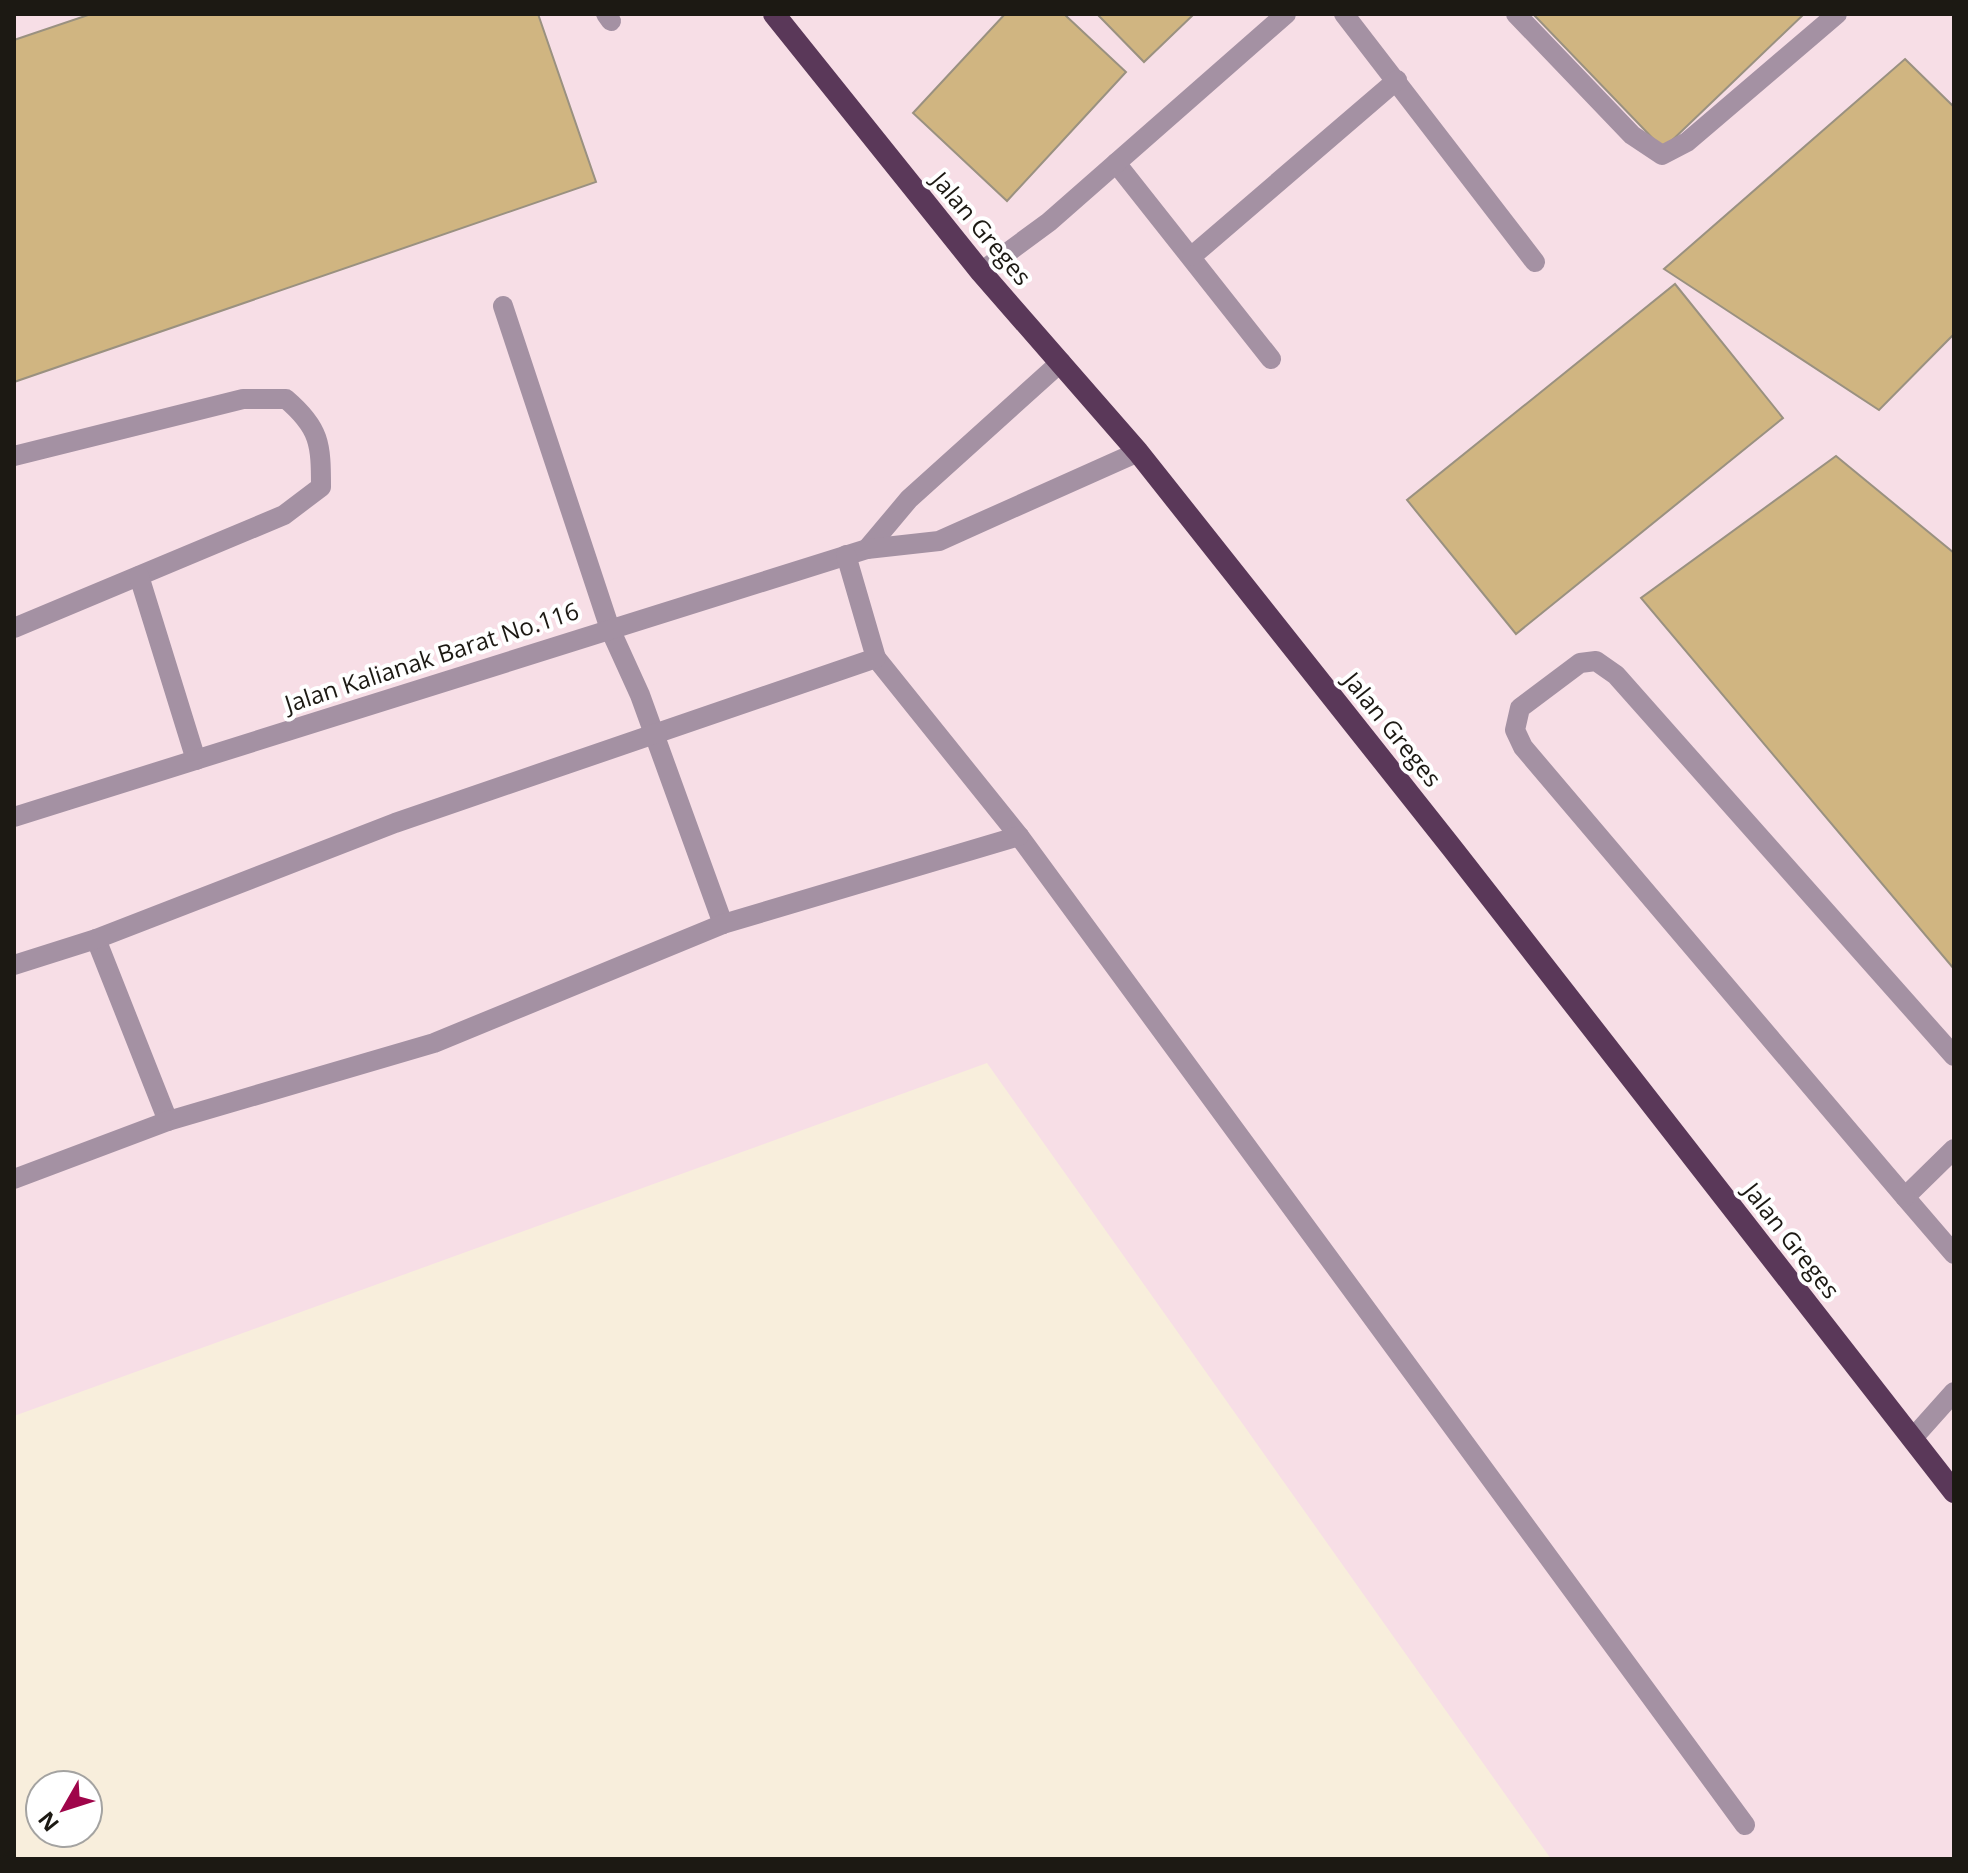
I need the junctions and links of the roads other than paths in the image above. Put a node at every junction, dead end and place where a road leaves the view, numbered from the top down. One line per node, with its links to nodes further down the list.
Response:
1 (774, 14): 10 (highway, Jalan Greges)
2 (1286, 14): 7 (lane)
3 (1344, 14): 6 (lane)
4 (1516, 14): 5 (lane)
5 (1837, 14)
6 (1397, 80): 8 (lane); 9 (lane)
7 (1116, 163): 8 (lane); 10 (lane)
8 (1192, 256): 12 (lane)
9 (1535, 262)
10 (981, 272): 13 (highway, Jalan Greges)
11 (503, 306): 20 (lane)
12 (1271, 359)
13 (1061, 362): 14 (highway, Jalan Greges); 16 (lane)
14 (1138, 452): 16 (lane, Jalan Kalianak Barat No.116); 36 (highway, Jalan Greges)
15 (14, 456): 18 (lane)
16 (867, 549): 17 (lane, Jalan Kalianak Barat No.116)
17 (846, 555): 20 (lane, Jalan Kalianak Barat No.116); 21 (lane)
18 (139, 576): 19 (lane); 23 (lane)
19 (14, 628)
20 (610, 629): 22 (lane); 23 (lane, Jalan Kalianak Barat No.116)
21 (876, 658): 22 (lane); 25 (lane)
22 (653, 735): 26 (lane); 27 (lane)
23 (196, 760): 24 (lane, Jalan Kalianak Barat No.116)
24 (14, 817)
25 (1019, 836): 26 (lane); 38 (lane)
26 (723, 924): 30 (lane)
27 (96, 939): 28 (lane); 30 (lane)
28 (14, 965)
29 (1954, 1056): 33 (lane)
30 (168, 1121): 32 (lane)
31 (1954, 1149): 33 (lane)
32 (14, 1179)
33 (1905, 1197): 34 (lane)
34 (1954, 1254)
35 (1954, 1392): 36 (lane)
36 (1912, 1439): 37 (highway, Jalan Greges)
37 (1954, 1492)
38 (1745, 1825)

